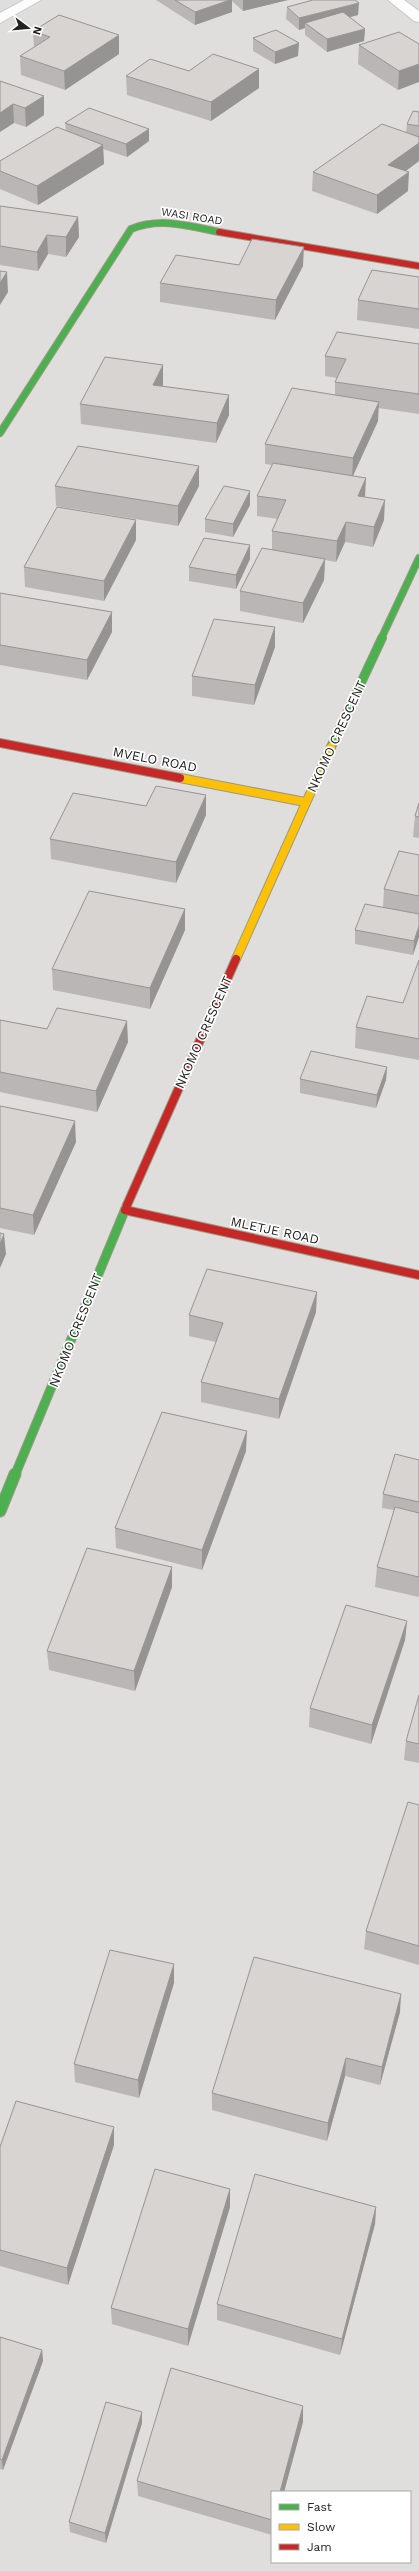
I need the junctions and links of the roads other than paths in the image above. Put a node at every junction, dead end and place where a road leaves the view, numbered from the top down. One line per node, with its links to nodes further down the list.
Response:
1 (34, 0): 4 (street)
2 (395, 0): 3 (street)
3 (419, 18)
4 (0, 19)
5 (419, 266): 6 (street, WASI ROAD)
6 (0, 433)
7 (419, 558): 9 (street, NKOMO CRESCENT)
8 (0, 742): 9 (street, MVELO ROAD)
9 (305, 802): 10 (street, NKOMO CRESCENT)
10 (125, 1210): 11 (street, MLETJE ROAD); 12 (street, NKOMO CRESCENT)
11 (419, 1275)
12 (0, 1511)

